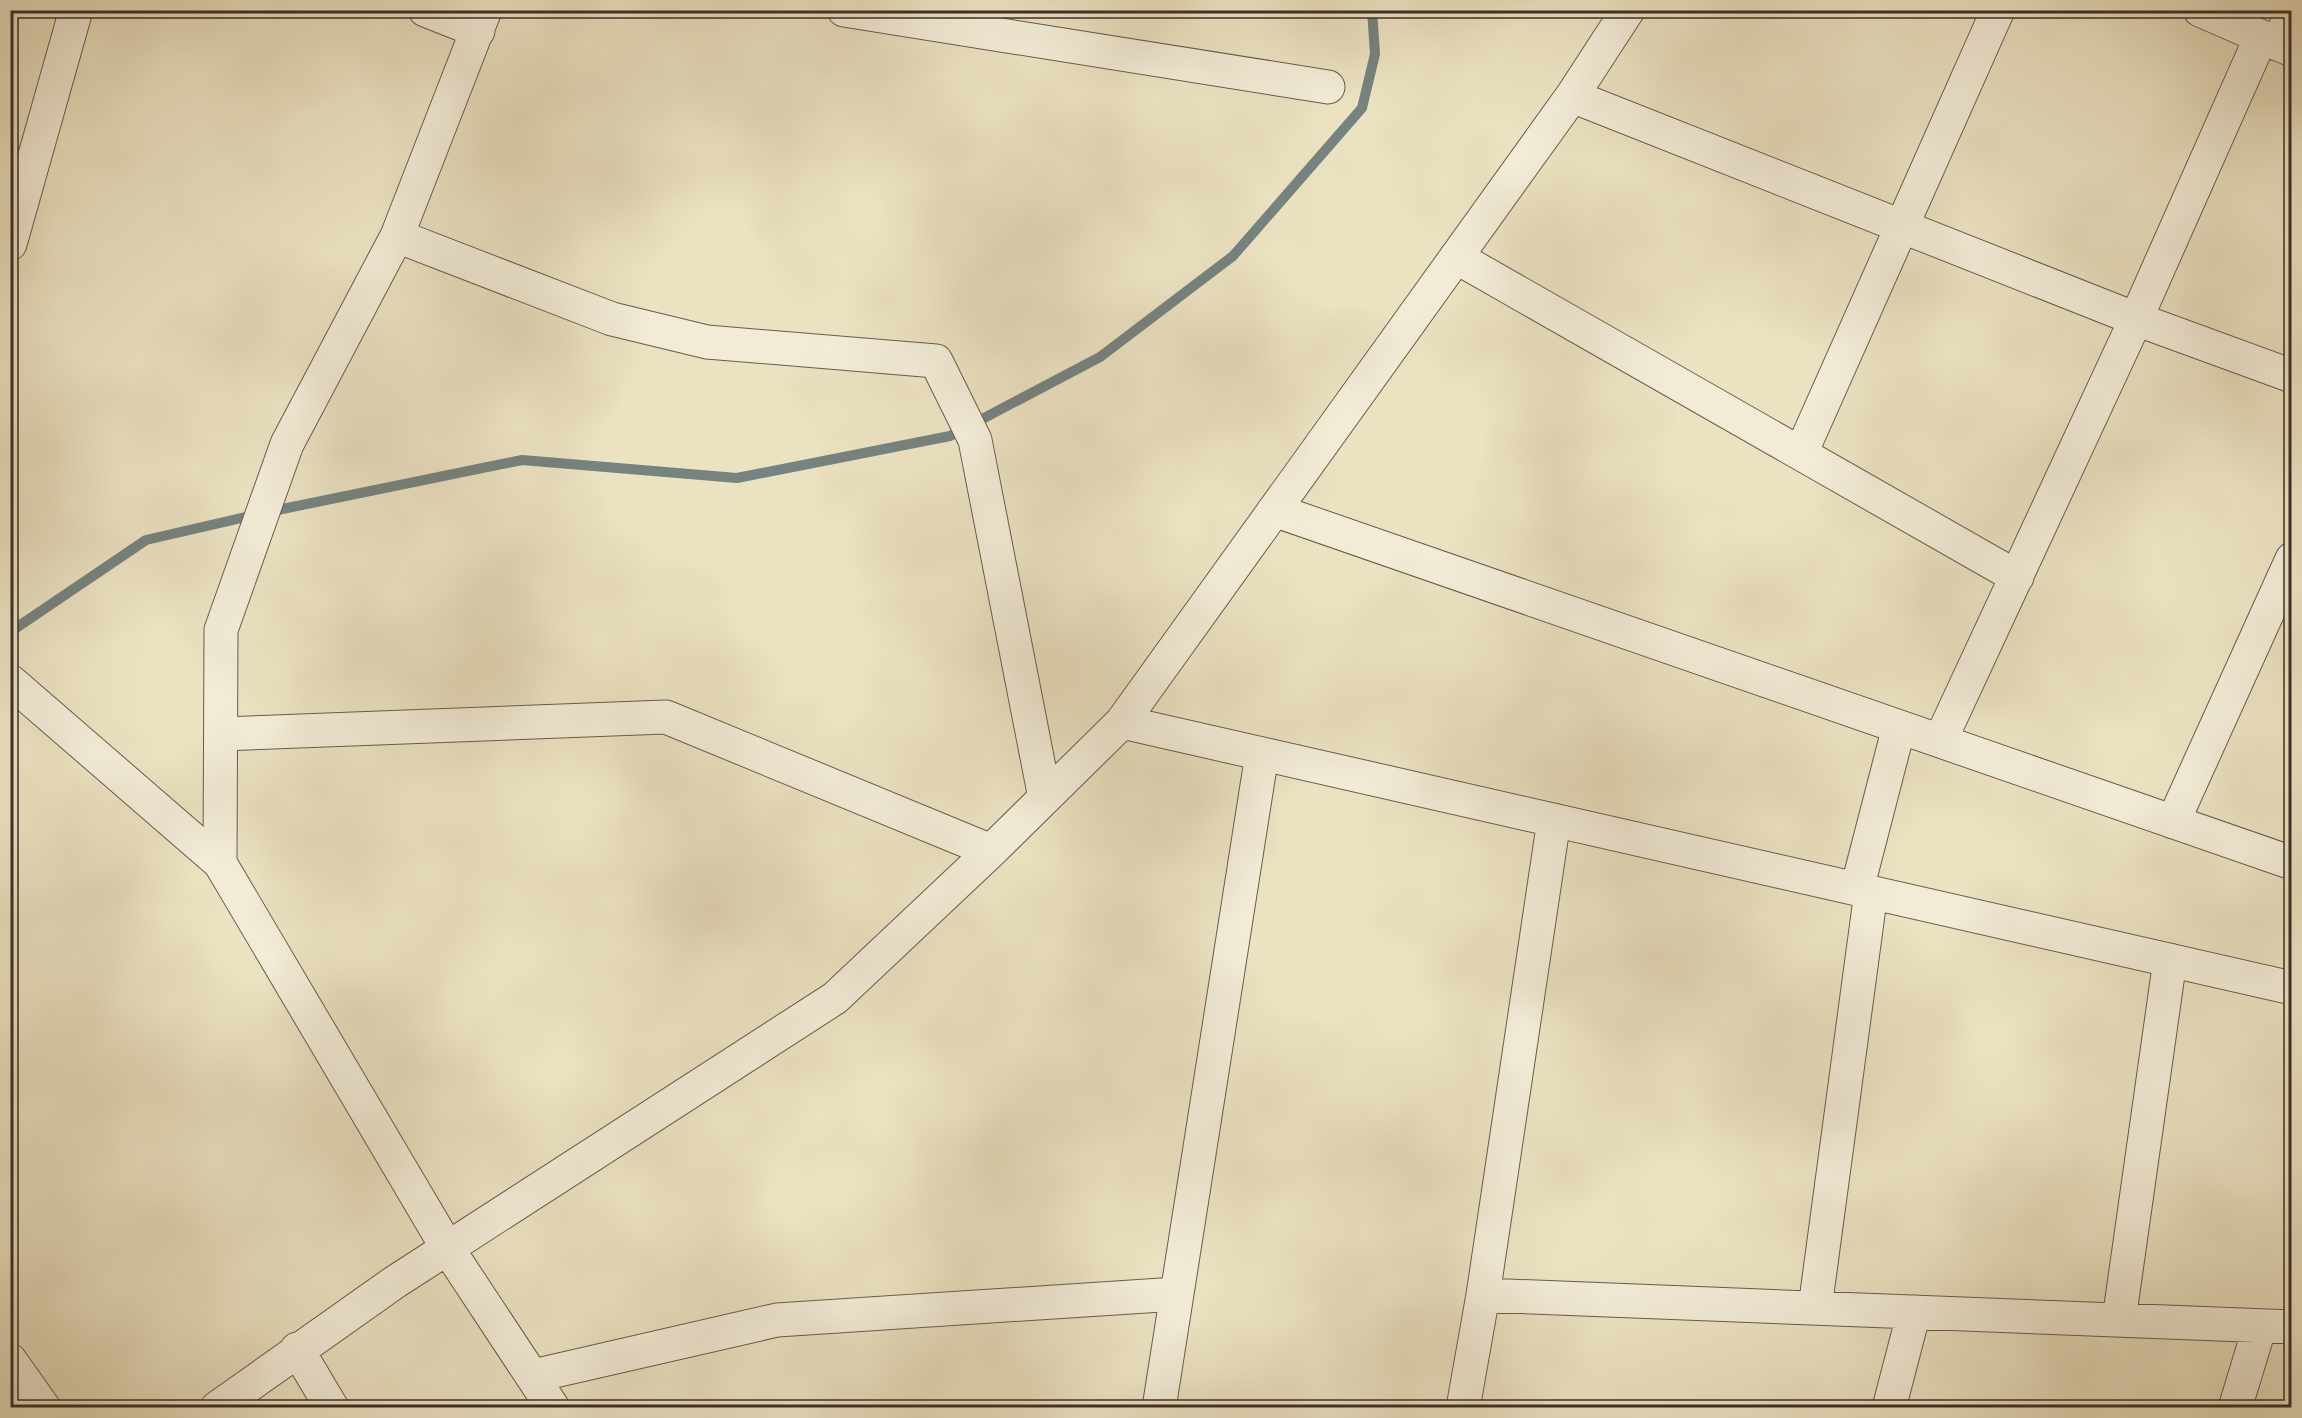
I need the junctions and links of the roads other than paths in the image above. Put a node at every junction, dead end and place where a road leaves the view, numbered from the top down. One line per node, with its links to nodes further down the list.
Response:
1 (76, 10): 14 (street)
2 (425, 10): 8 (street)
3 (844, 10): 10 (street)
4 (1628, 10): 11 (street)
5 (1998, 10): 12 (street)
6 (2200, 10): 9 (street)
7 (2292, 14): 9 (street)
8 (482, 21): 13 (street)
9 (2277, 44): 16 (street)
10 (1328, 87)
11 (1572, 96): 12 (street); 15 (street)
12 (1902, 227): 16 (street); 18 (street)
13 (397, 236): 25 (street); 28 (street)
14 (10, 244)
15 (1456, 257): 18 (street); 19 (street)
16 (2136, 319): 17 (street); 21 (street)
17 (2292, 376)
18 (1801, 453): 21 (street)
19 (1274, 510): 23 (street); 24 (street)
20 (2292, 559): 30 (street)
21 (2017, 577): 26 (street)
22 (10, 681): 32 (street)
23 (1122, 722): 27 (street); 28 (street)
24 (1899, 727): 26 (street); 34 (street)
25 (221, 734): 31 (street); 32 (street)
26 (1940, 741): 30 (street)
27 (1262, 754): 29 (street); 38 (street)
28 (1045, 798): 31 (street)
29 (1554, 820): 34 (street); 39 (street)
30 (2174, 822): 33 (street)
31 (991, 851): 37 (street)
32 (220, 862): 37 (street)
33 (2292, 863)
34 (1864, 891): 35 (street); 40 (street)
35 (2170, 960): 36 (street); 42 (street)
36 (2292, 988)
37 (448, 1249): 44 (street); 46 (street)
38 (1177, 1294): 46 (street); 51 (street)
39 (1483, 1295): 40 (street); 52 (street)
40 (1815, 1308): 41 (street)
41 (1914, 1312): 42 (street); 53 (street)
42 (2119, 1320): 43 (street)
43 (2276, 1326): 54 (street)
44 (297, 1349): 48 (street); 49 (street)
45 (10, 1360): 47 (street)
46 (533, 1376): 50 (street)
47 (44, 1407)
48 (217, 1407)
49 (332, 1407)
50 (553, 1407)
51 (1159, 1407)
52 (1463, 1407)
53 (1889, 1407)
54 (2235, 1407)

